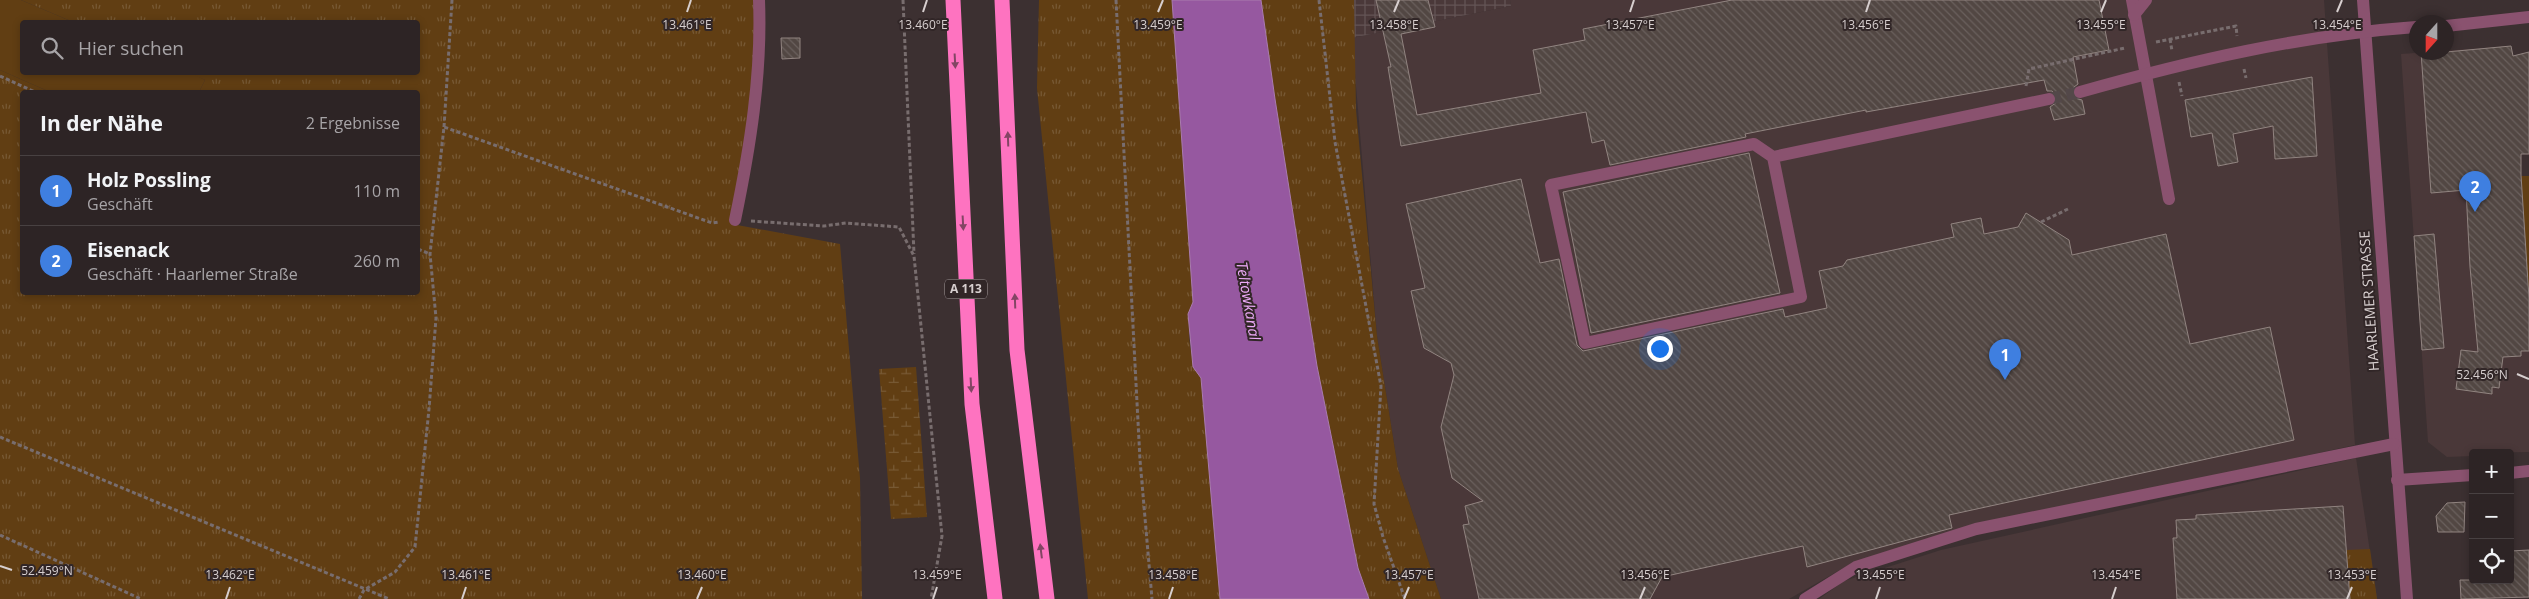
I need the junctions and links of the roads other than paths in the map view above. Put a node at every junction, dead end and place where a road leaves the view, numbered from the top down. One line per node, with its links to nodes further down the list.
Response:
1 (759, 0): 17 (street)
2 (1002, 0): 24 (highway, one-way to 2)
3 (2132, 0): 7 (street)
4 (2146, 0): 7 (street)
5 (2363, 0): 11 (street, HAARLEMER STRASSE)
6 (950, 4): 23 (highway, A 113, one-way to 23)
7 (2134, 15): 12 (street)
8 (2529, 17): 9 (street)
9 (2454, 25)
10 (2409, 28): 11 (street)
11 (2366, 32): 12 (street); 18 (street, HAARLEMER STRASSE)
12 (2145, 74): 13 (street); 16 (street)
13 (2080, 92)
14 (2049, 99): 15 (street)
15 (1773, 157): 15 (street)
16 (2170, 199)
17 (735, 220)
18 (2394, 444): 22 (street, HAARLEMER STRASSE); 25 (street)
19 (2529, 471): 20 (street)
20 (2514, 473)
21 (2469, 475): 22 (street)
22 (2397, 480): 26 (street, HAARLEMER STRASSE)
23 (995, 599)
24 (1047, 599)
25 (1805, 599)
26 (2407, 599)

